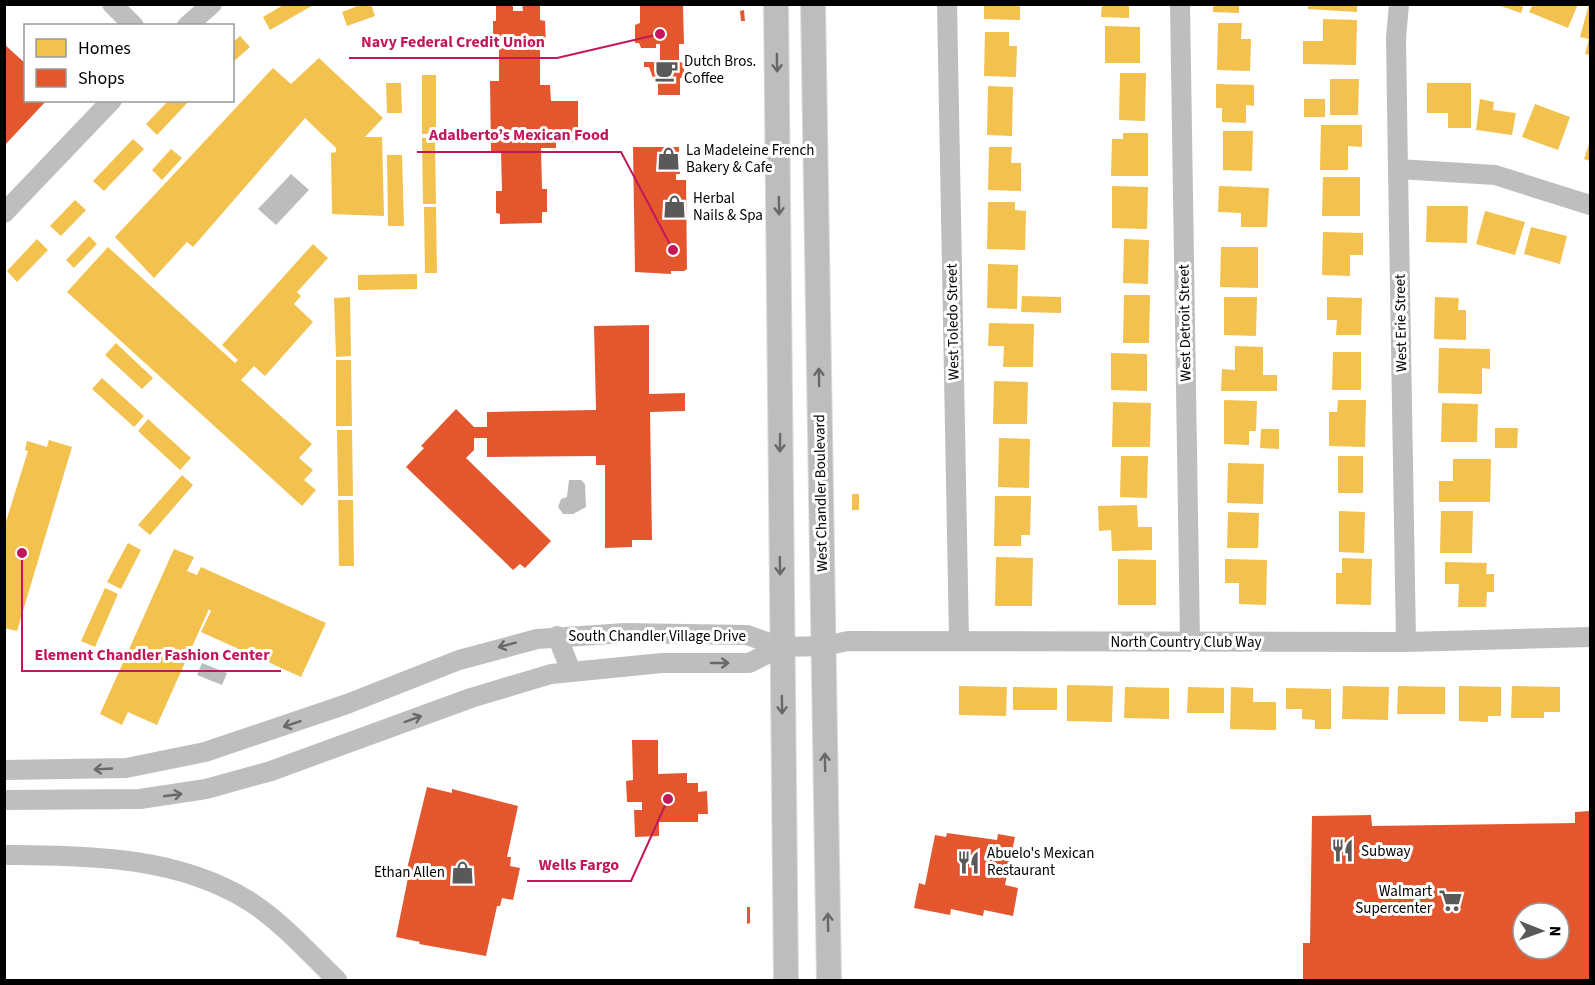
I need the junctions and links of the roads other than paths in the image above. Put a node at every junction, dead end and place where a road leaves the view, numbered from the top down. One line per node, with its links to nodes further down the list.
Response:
1 (112, 4): 8 (street)
2 (212, 4): 9 (street)
3 (776, 4): 20 (main road, one-way to 20)
4 (813, 4): 19 (main road, West Chandler Boulevard, one-way to 4)
5 (947, 4): 16 (street, West Toledo Street)
6 (1180, 4): 17 (street, West Detroit Street)
7 (1399, 4): 11 (street, West Erie Street)
8 (132, 24)
9 (189, 24)
10 (110, 102): 13 (street)
11 (1398, 169): 12 (street); 18 (street, West Erie Street)
12 (1590, 205)
13 (4, 213)
14 (557, 636): 20 (street, South Chandler Village Drive); 21 (street); 22 (street, South Chandler Village Drive, one-way to 22)
15 (1590, 637): 18 (street, North Country Club Way)
16 (959, 640): 17 (street, North Country Club Way); 19 (street, North Country Club Way)
17 (1190, 642): 18 (street, North Country Club Way)
18 (1406, 642)
19 (824, 646): 20 (street, North Country Club Way); 27 (main road, West Chandler Boulevard, one-way to 19)
20 (781, 647): 21 (street, South Chandler Village Drive, one-way to 20); 26 (main road, one-way to 26)
21 (571, 671): 23 (street, South Chandler Village Drive, one-way to 21)
22 (4, 770)
23 (4, 800)
24 (4, 855): 25 (street)
25 (337, 981)
26 (786, 981)
27 (829, 981)

